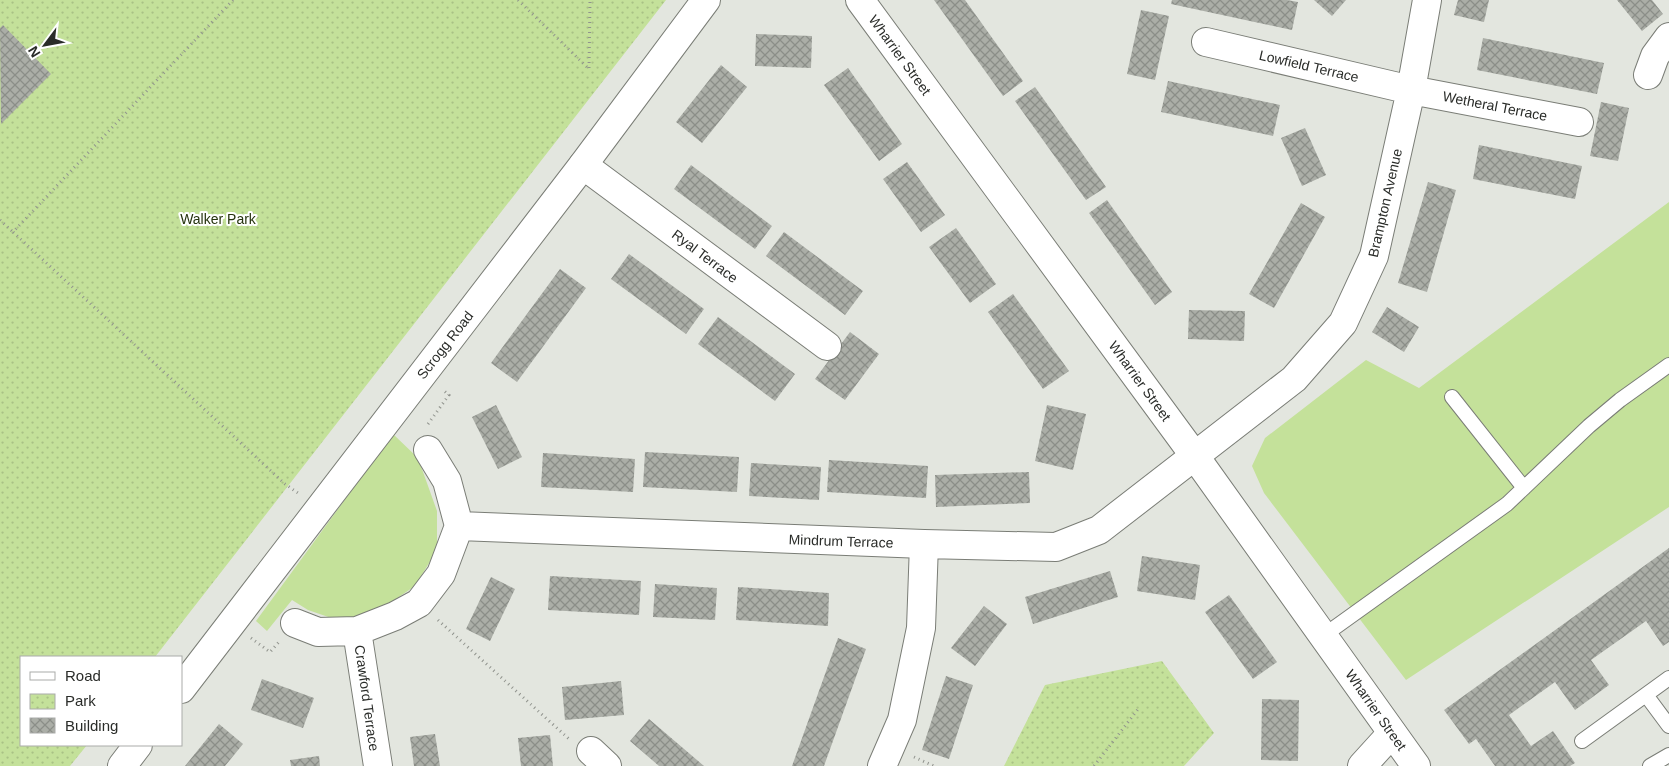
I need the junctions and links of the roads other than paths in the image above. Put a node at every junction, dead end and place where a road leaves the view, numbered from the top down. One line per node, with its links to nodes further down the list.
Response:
1 (706, 0): 9 (street, Scrogg Road)
2 (860, 0): 14 (street, Wharrier Street)
3 (1427, 0): 7 (street, Brampton Avenue)
4 (1669, 37): 6 (street)
5 (1206, 42): 7 (street, Lowfield Terrace)
6 (1648, 75)
7 (1411, 90): 8 (street, Wetheral Terrace); 14 (street, Brampton Avenue)
8 (1579, 122)
9 (583, 166): 10 (street, Ryal Terrace); 22 (street, Scrogg Road)
10 (826, 346)
11 (1669, 365): 15 (lane)
12 (1452, 397): 15 (lane)
13 (428, 450): 16 (street)
14 (1194, 455): 17 (street, Mindrum Terrace); 20 (street, Wharrier Street)
15 (1524, 488): 20 (lane)
16 (459, 526): 17 (street, Mindrum Terrace); 19 (street)
17 (924, 544): 31 (street)
18 (295, 623): 19 (street)
19 (357, 630): 30 (street, Crawford Terrace)
20 (1323, 636): 25 (street, Wharrier Street)
21 (1669, 678): 23 (lane)
22 (182, 688)
23 (1646, 695): 24 (lane); 26 (lane)
24 (1669, 726)
25 (1392, 733): 32 (street); 33 (street, Wharrier Street)
26 (1582, 742)
27 (137, 746): 29 (street)
28 (1669, 755): 34 (lane)
29 (122, 766)
30 (378, 766)
31 (882, 766)
32 (1362, 766)
33 (1416, 766)
34 (1650, 766)

